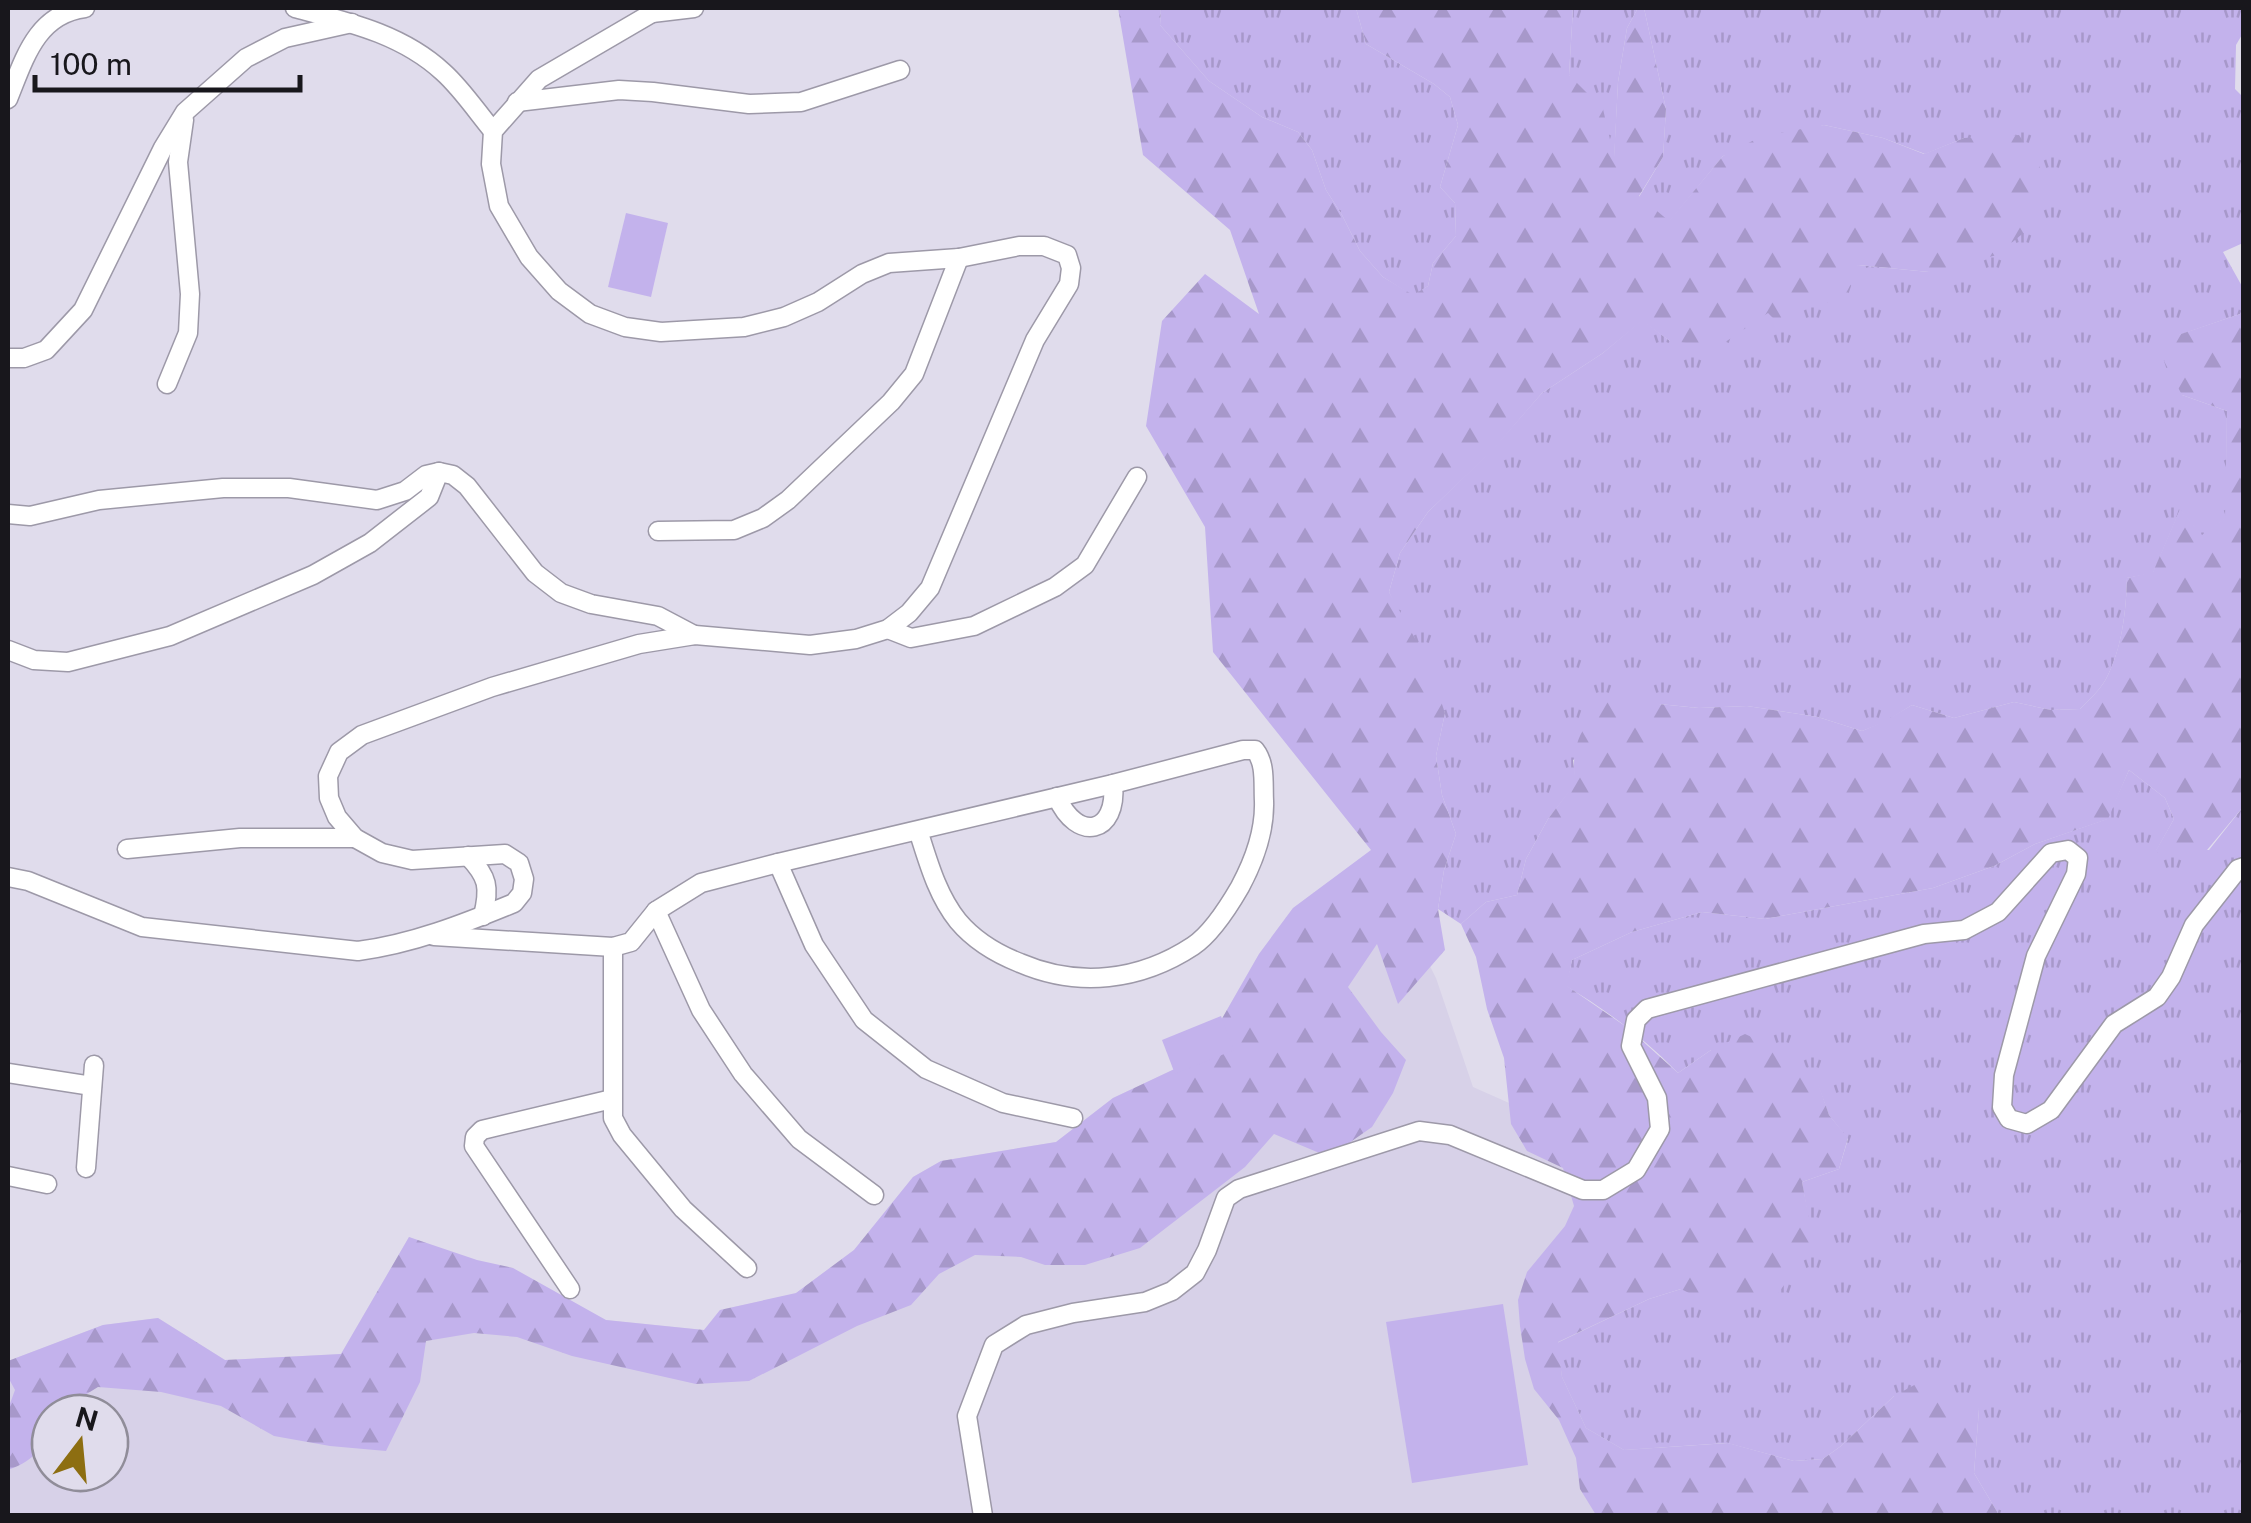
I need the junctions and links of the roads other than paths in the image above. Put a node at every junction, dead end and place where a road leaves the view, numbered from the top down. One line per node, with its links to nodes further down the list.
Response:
1 (85, 8): 7 (street)
2 (295, 8): 5 (street)
3 (694, 8): 4 (street)
4 (655, 10): 8 (street)
5 (352, 23): 9 (street); 10 (street)
6 (900, 70): 8 (street)
7 (8, 99)
8 (516, 102): 10 (street)
9 (185, 112): 12 (street); 13 (street)
10 (494, 131): 11 (street)
11 (959, 258): 17 (street); 18 (street)
12 (8, 358)
13 (168, 384)
14 (439, 472): 16 (street); 19 (street); 20 (street)
15 (1137, 477): 18 (street)
16 (8, 514)
17 (658, 532)
18 (888, 629): 19 (street)
19 (694, 636): 24 (street)
20 (8, 650)
21 (1113, 784): 22 (street); 22 (street); 23 (street)
22 (1058, 797): 23 (street)
23 (918, 830): 27 (street)
24 (355, 838): 25 (street); 26 (street)
25 (128, 849)
26 (468, 856): 31 (street); 31 (street)
27 (778, 862): 30 (street); 38 (street)
28 (2244, 867): 45 (street)
29 (8, 877): 32 (street)
30 (656, 911): 33 (street); 42 (street)
31 (483, 916): 32 (street)
32 (427, 936): 33 (street)
33 (613, 947): 37 (street)
34 (94, 1065): 36 (street)
35 (8, 1073): 36 (street)
36 (92, 1086): 39 (street)
37 (612, 1099): 43 (street); 44 (street)
38 (1073, 1118)
39 (86, 1168)
40 (8, 1176): 41 (street)
41 (47, 1184)
42 (874, 1195)
43 (747, 1268)
44 (570, 1289)
45 (982, 1516)

